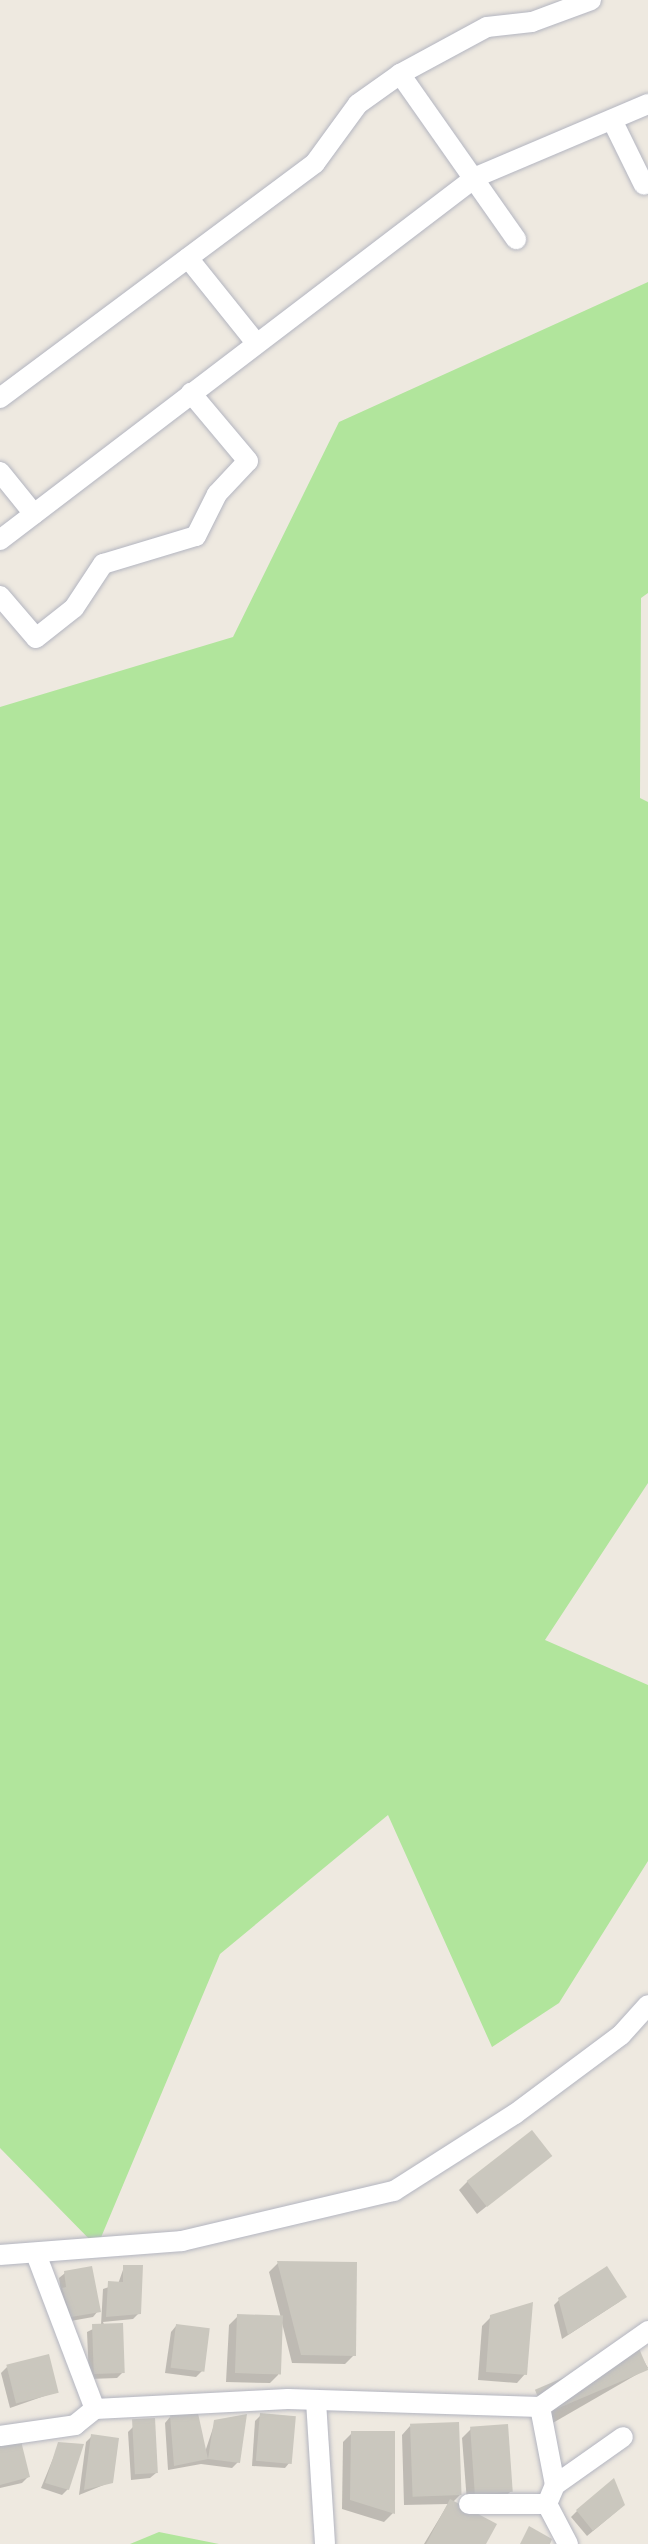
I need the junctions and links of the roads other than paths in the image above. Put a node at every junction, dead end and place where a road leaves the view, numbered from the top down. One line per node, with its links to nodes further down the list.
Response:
1 (591, 0): 2 (street)
2 (400, 74): 5 (street); 8 (street)
3 (648, 104): 4 (street)
4 (612, 120): 5 (street); 6 (street)
5 (476, 177): 7 (street); 9 (street)
6 (644, 185)
7 (516, 239)
8 (188, 258): 9 (street); 11 (street)
9 (256, 343): 10 (street)
10 (191, 393): 13 (street); 15 (street)
11 (0, 398)
12 (0, 472): 13 (street)
13 (34, 514): 14 (street)
14 (0, 540)
15 (0, 596)
16 (648, 2005): 17 (street)
17 (36, 2254): 18 (street); 22 (street)
18 (0, 2255)
19 (648, 2331): 21 (street)
20 (316, 2401): 21 (street); 22 (street); 27 (street)
21 (540, 2407): 25 (street)
22 (95, 2409): 23 (street)
23 (0, 2436)
24 (623, 2437): 25 (street)
25 (551, 2494): 26 (street); 28 (street)
26 (469, 2504)
27 (325, 2544)
28 (568, 2544)

